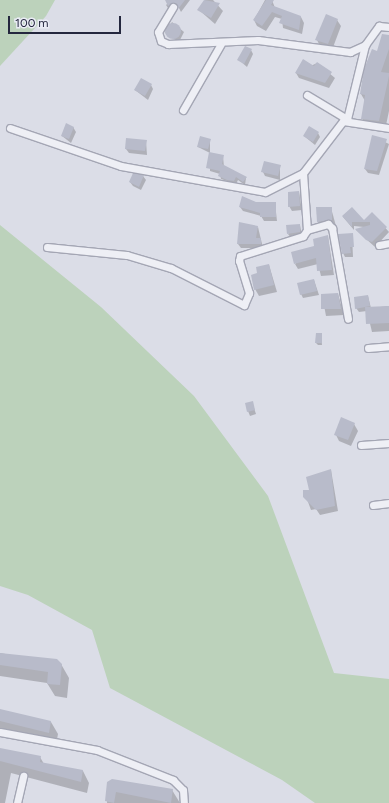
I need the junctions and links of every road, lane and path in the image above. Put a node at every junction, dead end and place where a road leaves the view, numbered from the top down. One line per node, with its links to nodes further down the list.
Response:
1 (173, 7): 3 (street)
2 (389, 27): 4 (street)
3 (220, 44): 4 (street); 6 (street)
4 (365, 45): 7 (street)
5 (307, 95): 7 (street)
6 (183, 110)
7 (347, 119): 9 (street); 10 (street)
8 (10, 128): 10 (street)
9 (389, 128)
10 (303, 174): 11 (street)
11 (307, 230): 14 (street); 15 (street)
12 (389, 243): 13 (street)
13 (379, 245)
14 (47, 247)
15 (348, 319)
16 (389, 346): 17 (street)
17 (368, 348)
18 (389, 443): 19 (street)
19 (361, 445)
20 (389, 503): 21 (street)
21 (373, 505)
22 (0, 732): 25 (street)
23 (22, 776): 24 (street)
24 (17, 803)
25 (184, 803)

